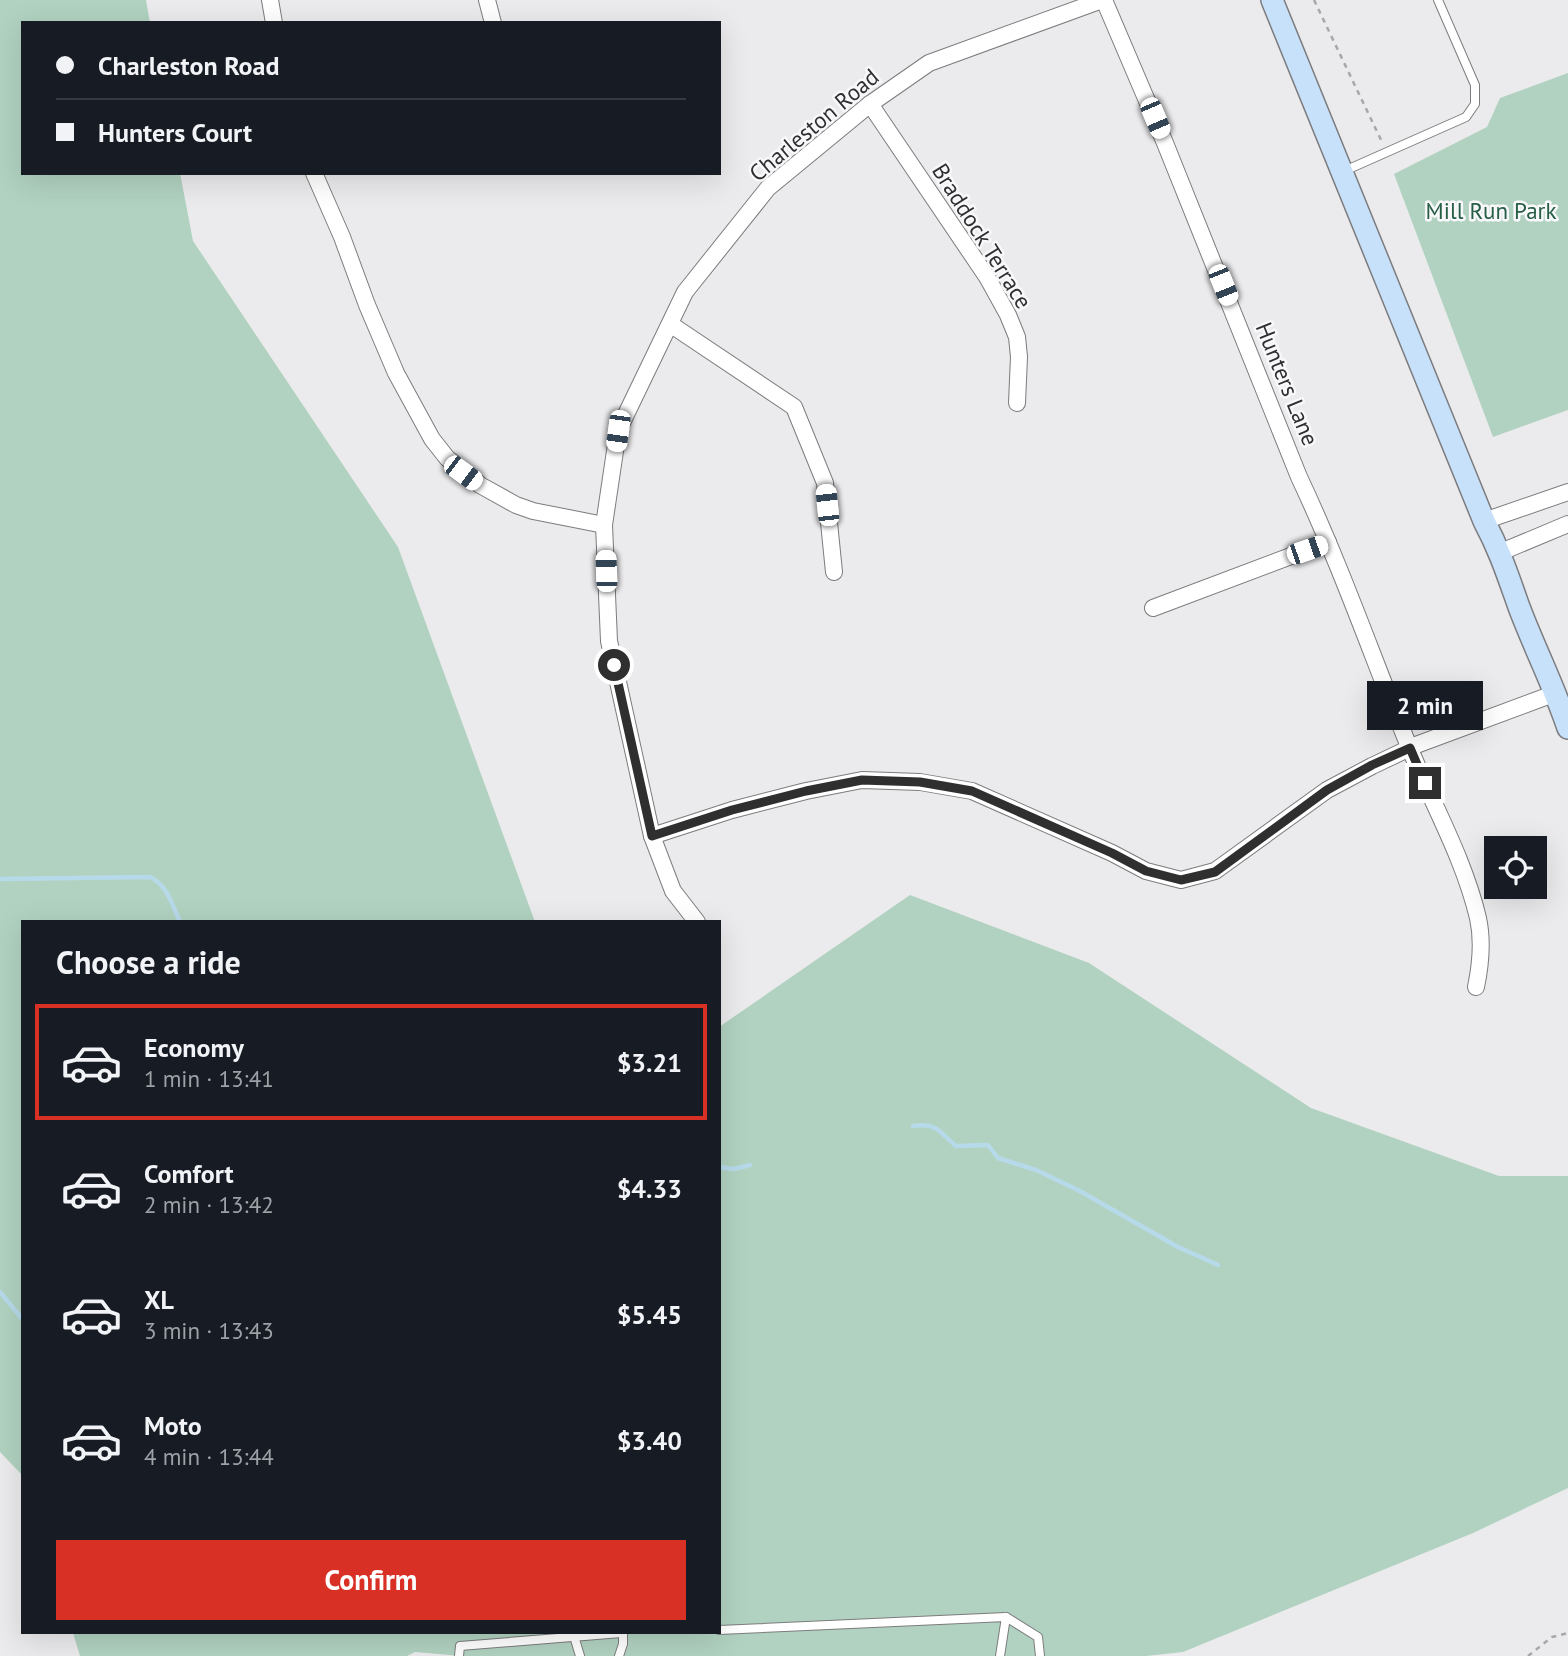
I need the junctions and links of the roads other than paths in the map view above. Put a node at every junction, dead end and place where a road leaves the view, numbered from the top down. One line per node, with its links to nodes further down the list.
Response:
1 (270, 0): 6 (street)
2 (486, 0): 7 (street)
3 (1103, 0): 8 (street, Charleston Road); 17 (street, Hunters Lane)
4 (1272, 0): 9 (main road)
5 (1438, 0): 9 (lane)
6 (274, 21)
7 (492, 21)
8 (870, 104): 11 (street, Charleston Road); 12 (street, Braddock Terrace)
9 (1342, 172): 14 (main road)
10 (315, 175): 16 (street)
11 (670, 324): 16 (street, Charleston Road); 19 (street)
12 (1017, 403)
13 (1568, 492): 14 (street)
14 (1484, 521): 18 (main road)
15 (1568, 524): 18 (street)
16 (604, 525): 24 (street, Charleston Road)
17 (1328, 542): 20 (street); 23 (street, Hunters Lane)
18 (1501, 552): 21 (main road)
19 (834, 572)
20 (1153, 608)
21 (1556, 693): 22 (main road); 23 (street)
22 (1568, 728)
23 (1410, 748): 24 (street); 26 (street, Hunters Lane)
24 (652, 836): 25 (street, Charleston Road)
25 (695, 920)
26 (1476, 987)
27 (1006, 1617): 28 (lane); 35 (lane); 36 (lane)
28 (721, 1630)
29 (606, 1634): 31 (lane)
30 (622, 1634): 34 (lane)
31 (574, 1636): 32 (lane); 33 (lane)
32 (459, 1656)
33 (580, 1656)
34 (619, 1656)
35 (1000, 1656)
36 (1040, 1656)

